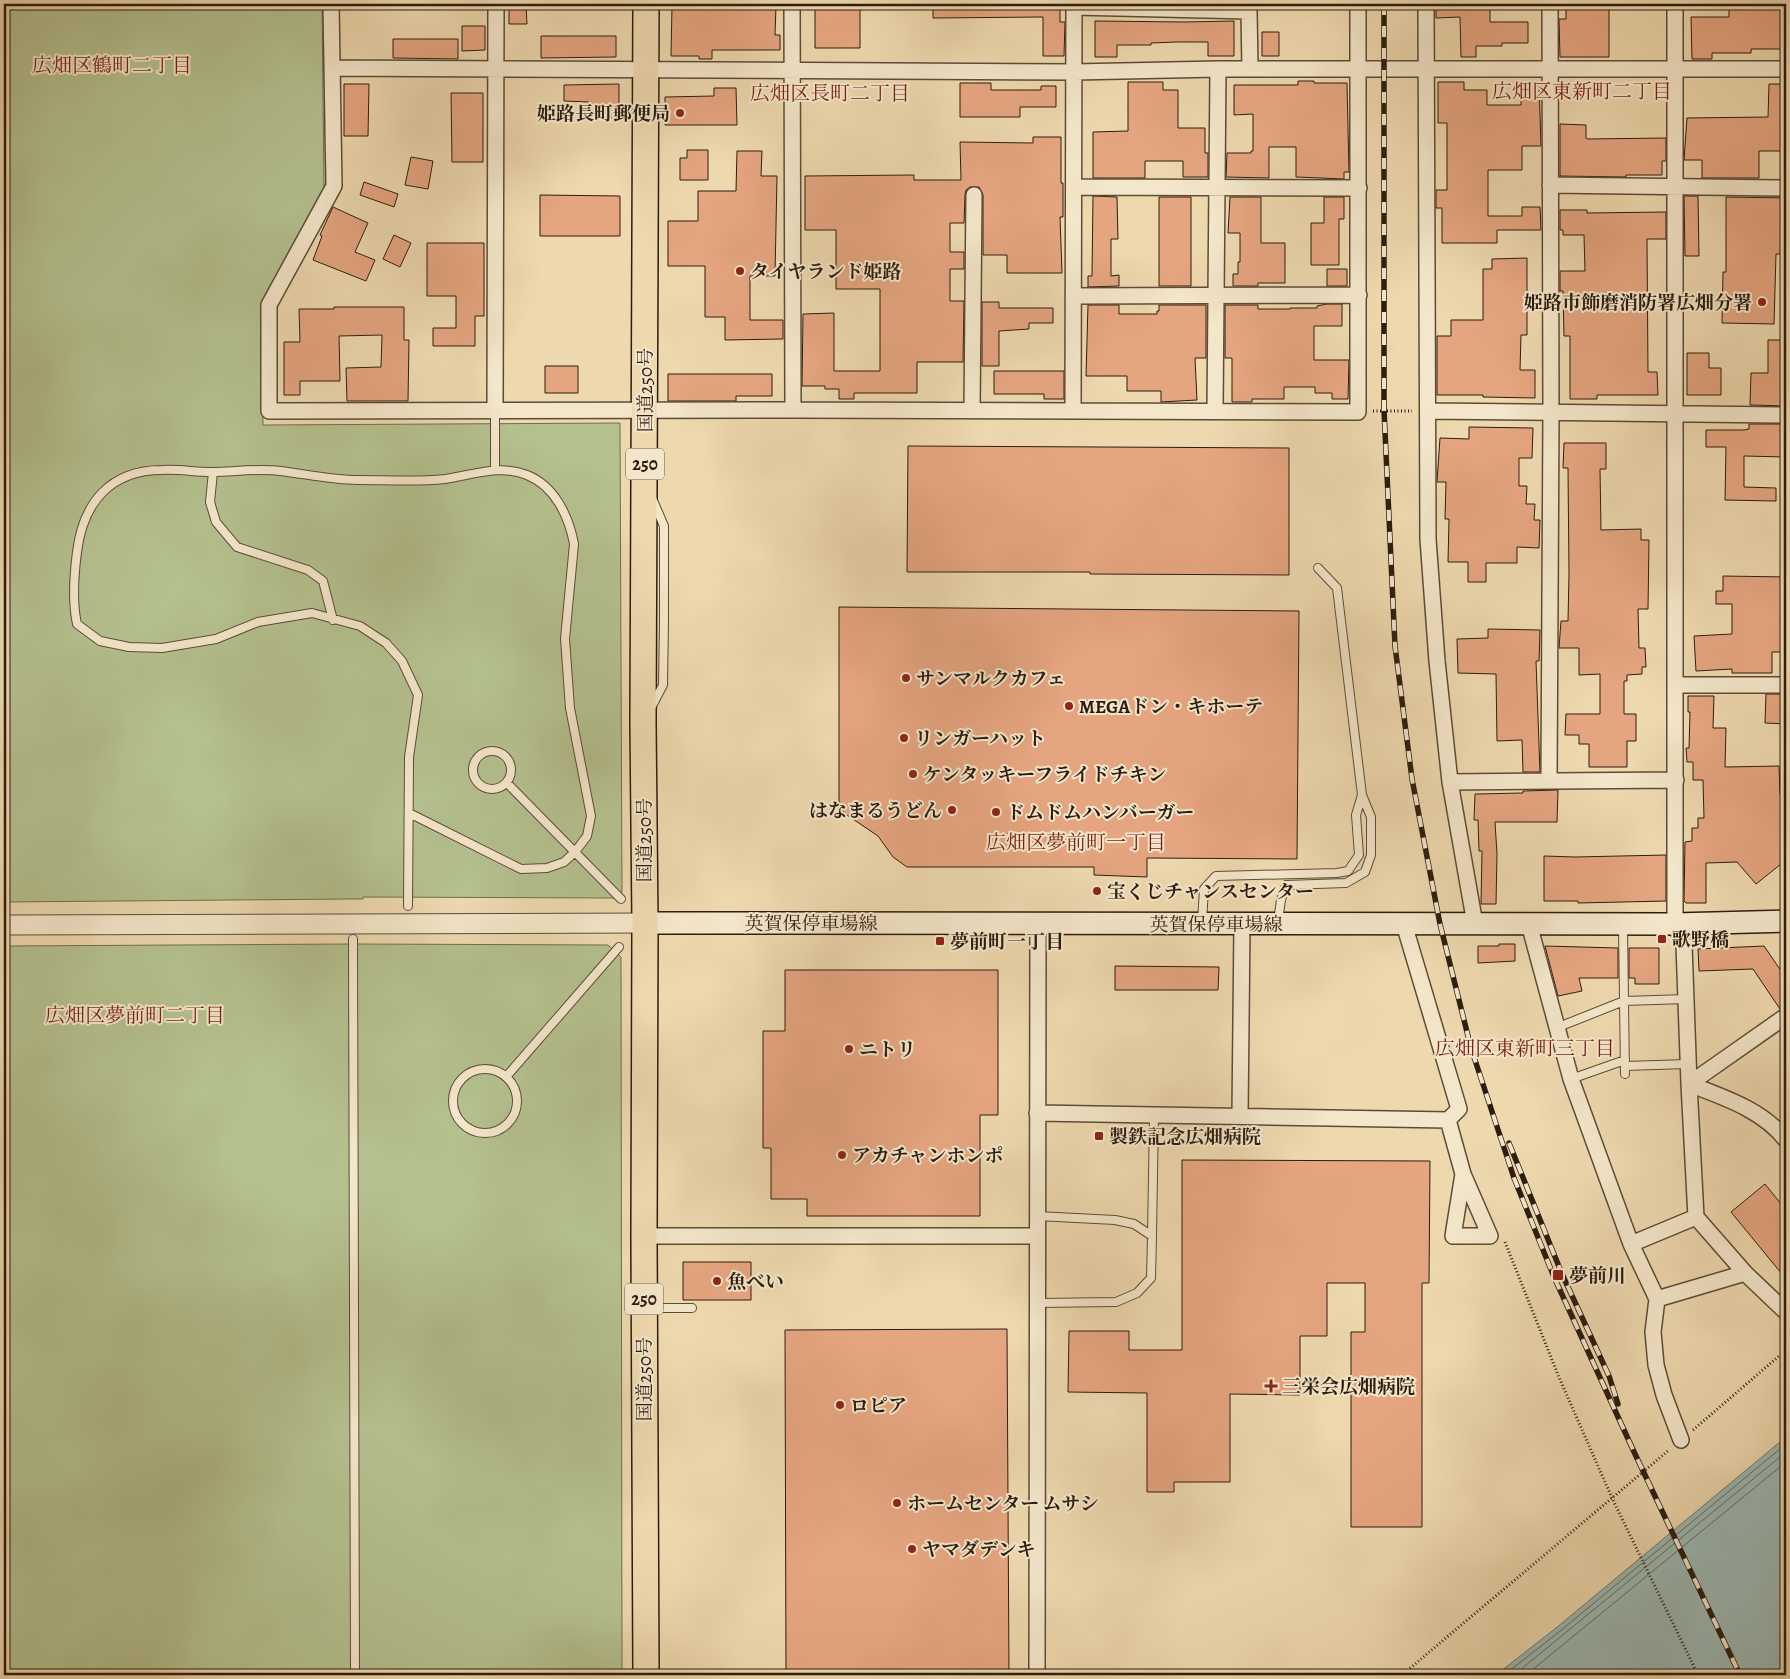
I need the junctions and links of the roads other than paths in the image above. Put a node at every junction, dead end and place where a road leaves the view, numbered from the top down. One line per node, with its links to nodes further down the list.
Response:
1 (331, 4): 10 (street)
2 (496, 4): 11 (street)
3 (646, 4): 14 (highway, 国道250号 / 250)
4 (792, 4): 15 (street)
5 (1358, 4): 18 (street)
6 (1426, 4): 19 (street)
7 (1550, 4): 20 (street)
8 (1675, 4): 12 (street)
9 (1074, 5): 17 (street); 21 (street)
10 (332, 68): 11 (street); 32 (street)
11 (496, 69): 14 (street); 32 (street)
12 (1675, 69): 13 (street); 20 (street); 24 (street)
13 (1786, 69)
14 (646, 70): 15 (street); 33 (highway, 国道250号 / 250)
15 (792, 70): 21 (street); 34 (street)
16 (1218, 70): 17 (street); 21 (street); 25 (street)
17 (1250, 70): 18 (street)
18 (1358, 70): 19 (street); 26 (street)
19 (1426, 70): 20 (street); 38 (street)
20 (1550, 70): 22 (street)
21 (1074, 72): 23 (street)
22 (1550, 185): 24 (street); 39 (street)
23 (1074, 187): 25 (street); 30 (street)
24 (1675, 187): 27 (street); 40 (street)
25 (1217, 188): 26 (street); 31 (street)
26 (1358, 188): 29 (street)
27 (1786, 188)
28 (974, 195): 35 (street)
29 (1358, 295): 31 (street); 37 (street)
30 (1073, 296): 31 (street); 36 (street)
31 (1216, 296): 37 (street)
32 (495, 410): 33 (street); 42 (lane)
33 (645, 410): 34 (street); 58 (highway, 国道250号 / 250)
34 (792, 410): 35 (street)
35 (972, 410): 36 (street)
36 (1073, 411): 37 (street)
37 (1215, 411)
38 (1428, 411): 39 (street); 50 (street)
39 (1551, 414): 40 (street); 48 (street)
40 (1676, 414): 41 (street); 46 (street)
41 (1786, 415)
42 (495, 469): 43 (lane); 54 (lane)
43 (213, 472): 45 (lane); 45 (lane)
44 (1318, 568): 52 (lane)
45 (333, 620): 53 (lane)
46 (1676, 685): 47 (street); 49 (street)
47 (1786, 685)
48 (1549, 780): 49 (street); 50 (street)
49 (1676, 780): 67 (street)
50 (1450, 782): 64 (street)
51 (507, 783): 51 (lane); 54 (lane)
52 (1362, 795): 60 (lane); 62 (lane)
53 (408, 813): 54 (lane); 56 (lane)
54 (575, 852): 55 (lane)
55 (621, 899)
56 (408, 906)
57 (1786, 921): 67 (main road, 英賀保停車場線)
58 (645, 923): 59 (main road, 英賀保停車場線); 68 (street); 88 (highway, 国道250号 / 250)
59 (1038, 924): 60 (main road, 英賀保停車場線); 80 (street)
60 (1202, 924): 61 (main road, 英賀保停車場線)
61 (1242, 924): 62 (main road, 英賀保停車場線); 82 (street)
62 (1278, 924): 63 (main road, 英賀保停車場線)
63 (1404, 924): 64 (main road, 英賀保停車場線); 83 (street)
64 (1475, 924): 65 (main road, 英賀保停車場線)
65 (1529, 924): 66 (main road, 英賀保停車場線); 74 (street)
66 (1623, 924): 67 (main road, 英賀保停車場線); 72 (lane)
67 (1675, 924): 71 (street)
68 (4, 925)
69 (353, 939): 99 (lane)
70 (619, 947): 77 (lane)
71 (1686, 999): 72 (lane); 75 (street)
72 (1624, 1001): 74 (lane); 76 (lane)
73 (1786, 1016): 79 (street)
74 (1556, 1028): 78 (street)
75 (1688, 1064): 76 (lane); 79 (street)
76 (1625, 1067): 78 (lane)
77 (506, 1077): 77 (lane)
78 (1570, 1079): 91 (street)
79 (1689, 1084): 84 (street); 87 (street)
80 (1037, 1113): 81 (street); 86 (street)
81 (1154, 1115): 82 (street); 90 (lane)
82 (1240, 1116): 83 (street)
83 (1448, 1120): 85 (street)
84 (1786, 1140)
85 (1463, 1174): 85 (street)
86 (1037, 1216): 89 (street); 90 (lane)
87 (1696, 1217): 91 (street); 92 (street)
88 (644, 1236): 89 (street); 100 (highway, 国道250号 / 250)
89 (1037, 1236): 94 (street)
90 (1152, 1236): 94 (lane)
91 (1631, 1244): 93 (street)
92 (1745, 1273): 93 (street); 97 (street)
93 (1657, 1299): 98 (street)
94 (1037, 1302): 101 (street)
95 (661, 1308): 96 (lane)
96 (692, 1308)
97 (1786, 1312)
98 (1682, 1440)
99 (355, 1675)
100 (646, 1675)
101 (1037, 1675)

